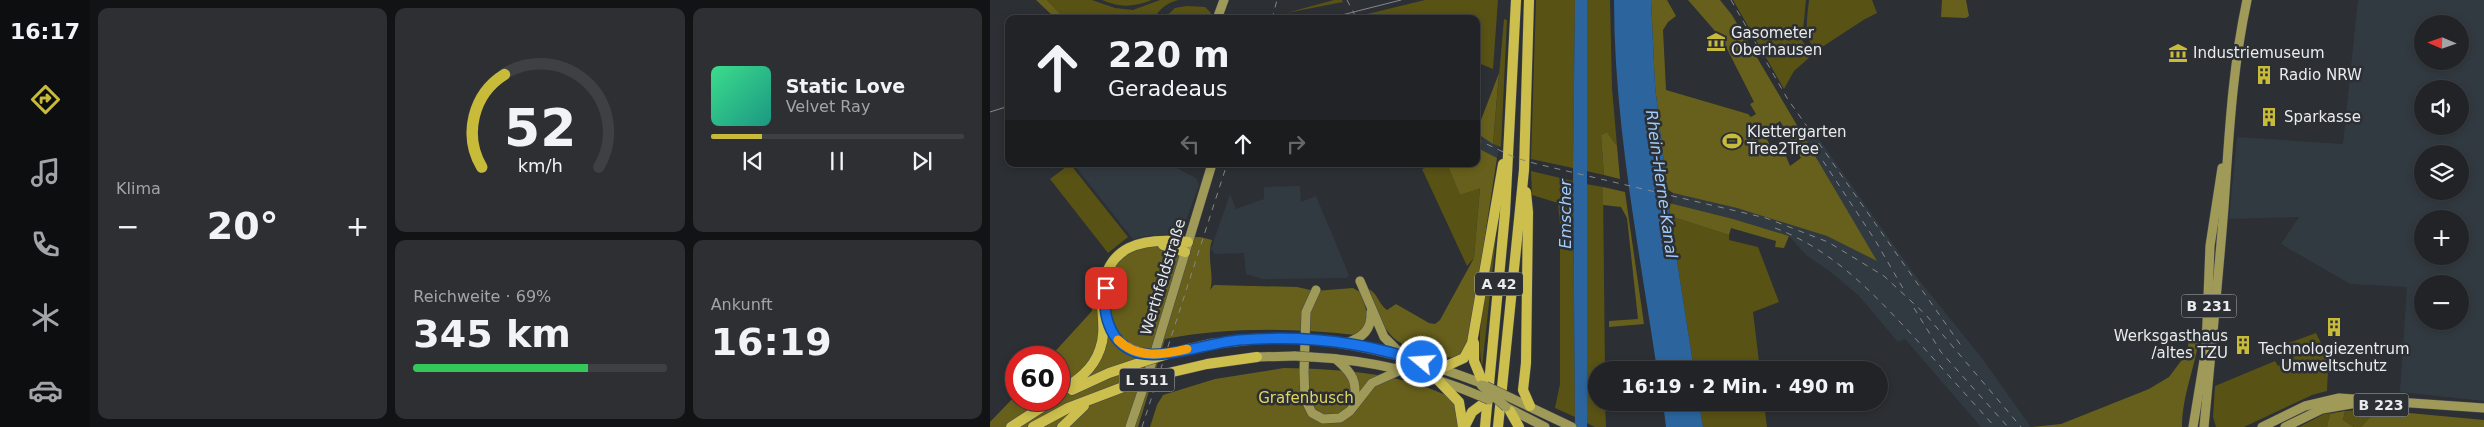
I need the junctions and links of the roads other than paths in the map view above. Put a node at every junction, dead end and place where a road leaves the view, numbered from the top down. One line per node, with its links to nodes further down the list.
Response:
1 (1224, 0): 5 (main road)
2 (1516, 0): 6 (highway, A 42)
3 (1529, 0): 8 (highway, A 42)
4 (2247, 0): 9 (main road, B 231)
5 (1218, 15)
6 (1509, 141): 15 (highway); 44 (highway, A 42)
7 (1211, 167): 10 (main road, Werthfeldstraße / L 511)
8 (1524, 170): 31 (highway); 45 (highway, A 42)
9 (2218, 229): 37 (main road, B 231); 48 (main road, B 231)
10 (1187, 247): 13 (highway); 42 (main road, Werthfeldstraße / L 511)
11 (1360, 281): 14 (main road)
12 (1316, 290): 29 (main road)
13 (1104, 307): 19 (highway); 26 (highway)
14 (1371, 310): 17 (main road); 18 (main road)
15 (1477, 320): 22 (highway); 25 (highway)
16 (1257, 339): 17 (main road, bridge); 19 (highway, bridge)
17 (1345, 344): 18 (main road)
18 (1403, 356): 22 (main road)
19 (1146, 358): 27 (highway)
20 (1256, 358): 21 (main road, bridge); 28 (highway, bridge)
21 (1336, 358): 23 (main road); 29 (main road)
22 (1442, 368): 25 (main road)
23 (1401, 370): 24 (main road); 29 (main road)
24 (1437, 380): 30 (main road); 43 (highway)
25 (1481, 381): 30 (main road, bridge); 30 (main road, bridge)
26 (1070, 385)
27 (1070, 392)
28 (1096, 397): 40 (highway); 41 (highway)
29 (1354, 406)
30 (1502, 406): 31 (main road); 43 (highway); 46 (highway); 47 (main road)
31 (1530, 406): 38 (main road)
32 (2484, 408): 49 (main road, B 223)
33 (1033, 411): 36 (highway)
34 (1036, 411): 36 (highway)
35 (2484, 414): 50 (main road, B 223)
36 (1029, 415): 39 (highway)
37 (2206, 425)
38 (1569, 426)
39 (1010, 427)
40 (1033, 427)
41 (1062, 427)
42 (1130, 427)
43 (1464, 427)
44 (1485, 427)
45 (1498, 427)
46 (1519, 427)
47 (1545, 427)
48 (2193, 427)
49 (2262, 427)
50 (2284, 427)

